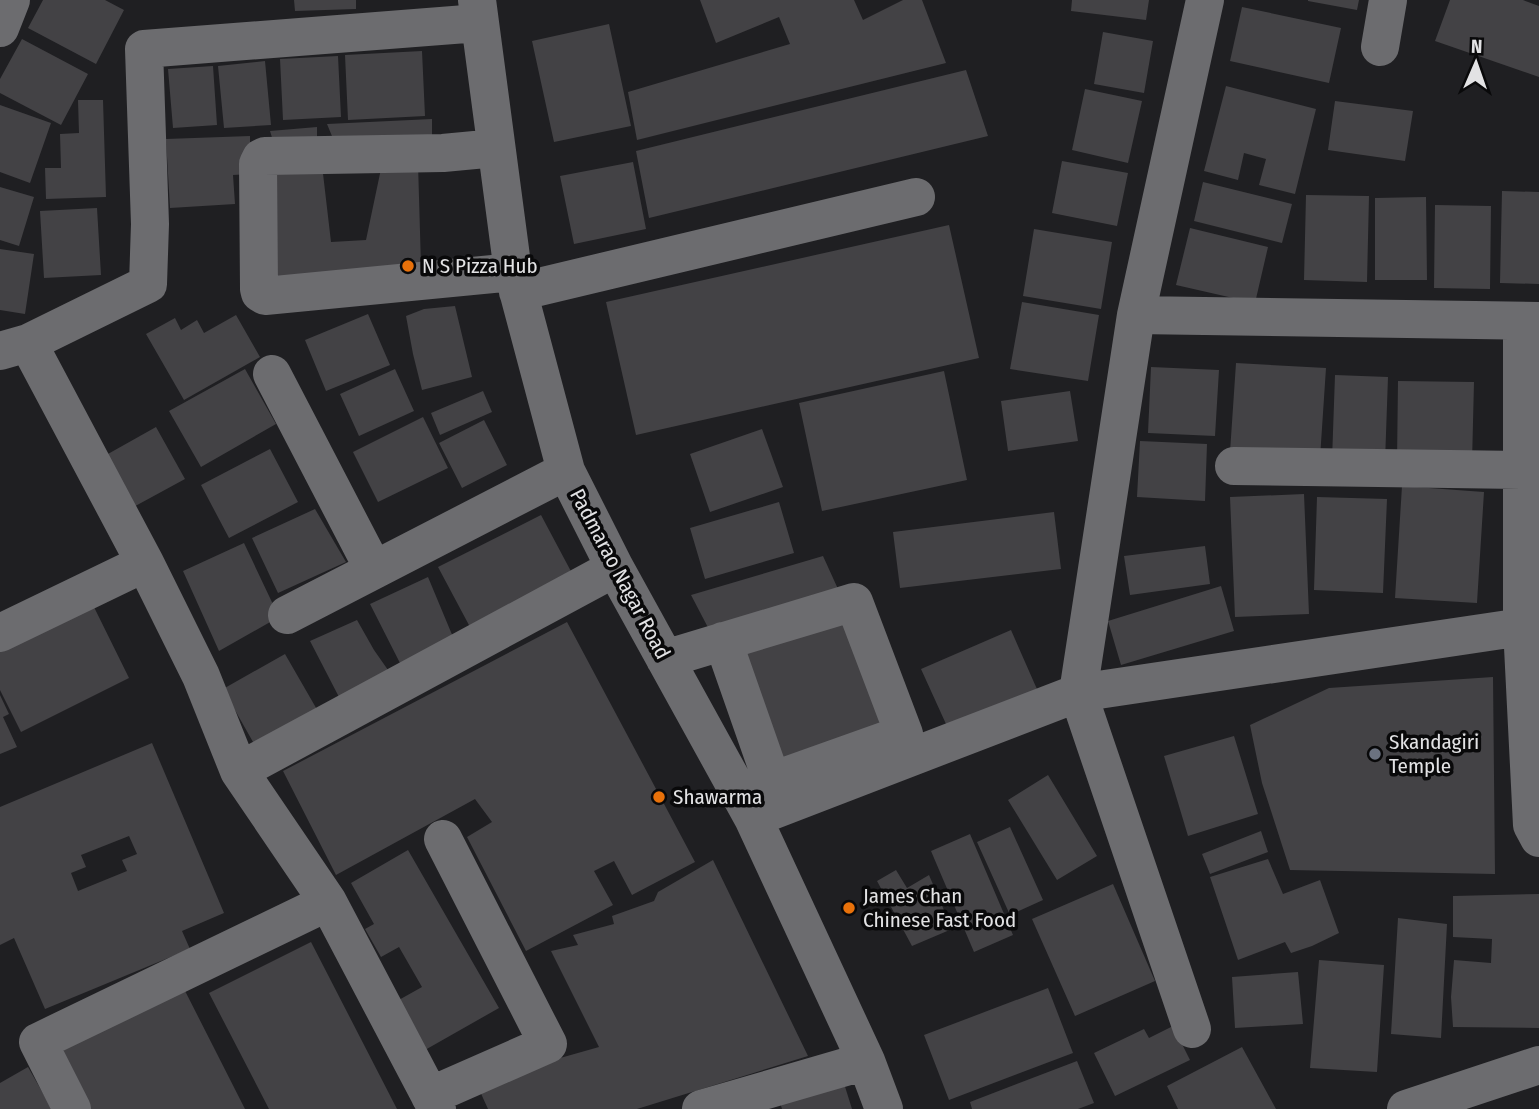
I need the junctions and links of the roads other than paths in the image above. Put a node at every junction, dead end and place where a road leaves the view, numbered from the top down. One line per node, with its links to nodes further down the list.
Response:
1 (12, 0): 5 (street)
2 (1205, 0): 10 (street)
3 (1388, 0): 6 (street)
4 (478, 12): 7 (street, Padmarao Nagar Road); 12 (street)
5 (0, 27)
6 (1380, 47)
7 (496, 148): 9 (street, Padmarao Nagar Road); 9 (street)
8 (916, 197): 9 (street)
9 (516, 282): 16 (street, Padmarao Nagar Road)
10 (1136, 315): 11 (street); 25 (street)
11 (1530, 321): 15 (street)
12 (14, 347): 17 (street)
13 (272, 374): 19 (street)
14 (1234, 466): 15 (street)
15 (1521, 470): 21 (street)
16 (566, 471): 18 (street, Padmarao Nagar Road); 19 (street)
17 (145, 564): 22 (street); 26 (street)
18 (615, 568): 24 (street, Padmarao Nagar Road); 26 (street)
19 (374, 570): 20 (street)
20 (287, 615)
21 (1530, 627): 25 (street); 28 (street)
22 (0, 633)
23 (723, 641): 23 (street); 24 (street)
24 (665, 659): 27 (street, Padmarao Nagar Road)
25 (1078, 694): 27 (street); 31 (street)
26 (239, 771): 30 (street)
27 (753, 818): 32 (street, Padmarao Nagar Road)
28 (1539, 838)
29 (443, 839): 34 (street)
30 (328, 902): 34 (street); 35 (street)
31 (1192, 1029)
32 (866, 1061): 36 (street); 37 (street, Padmarao Nagar Road)
33 (1539, 1065): 38 (street)
34 (434, 1103)
35 (72, 1109)
36 (701, 1109)
37 (884, 1109)
38 (1406, 1109)

